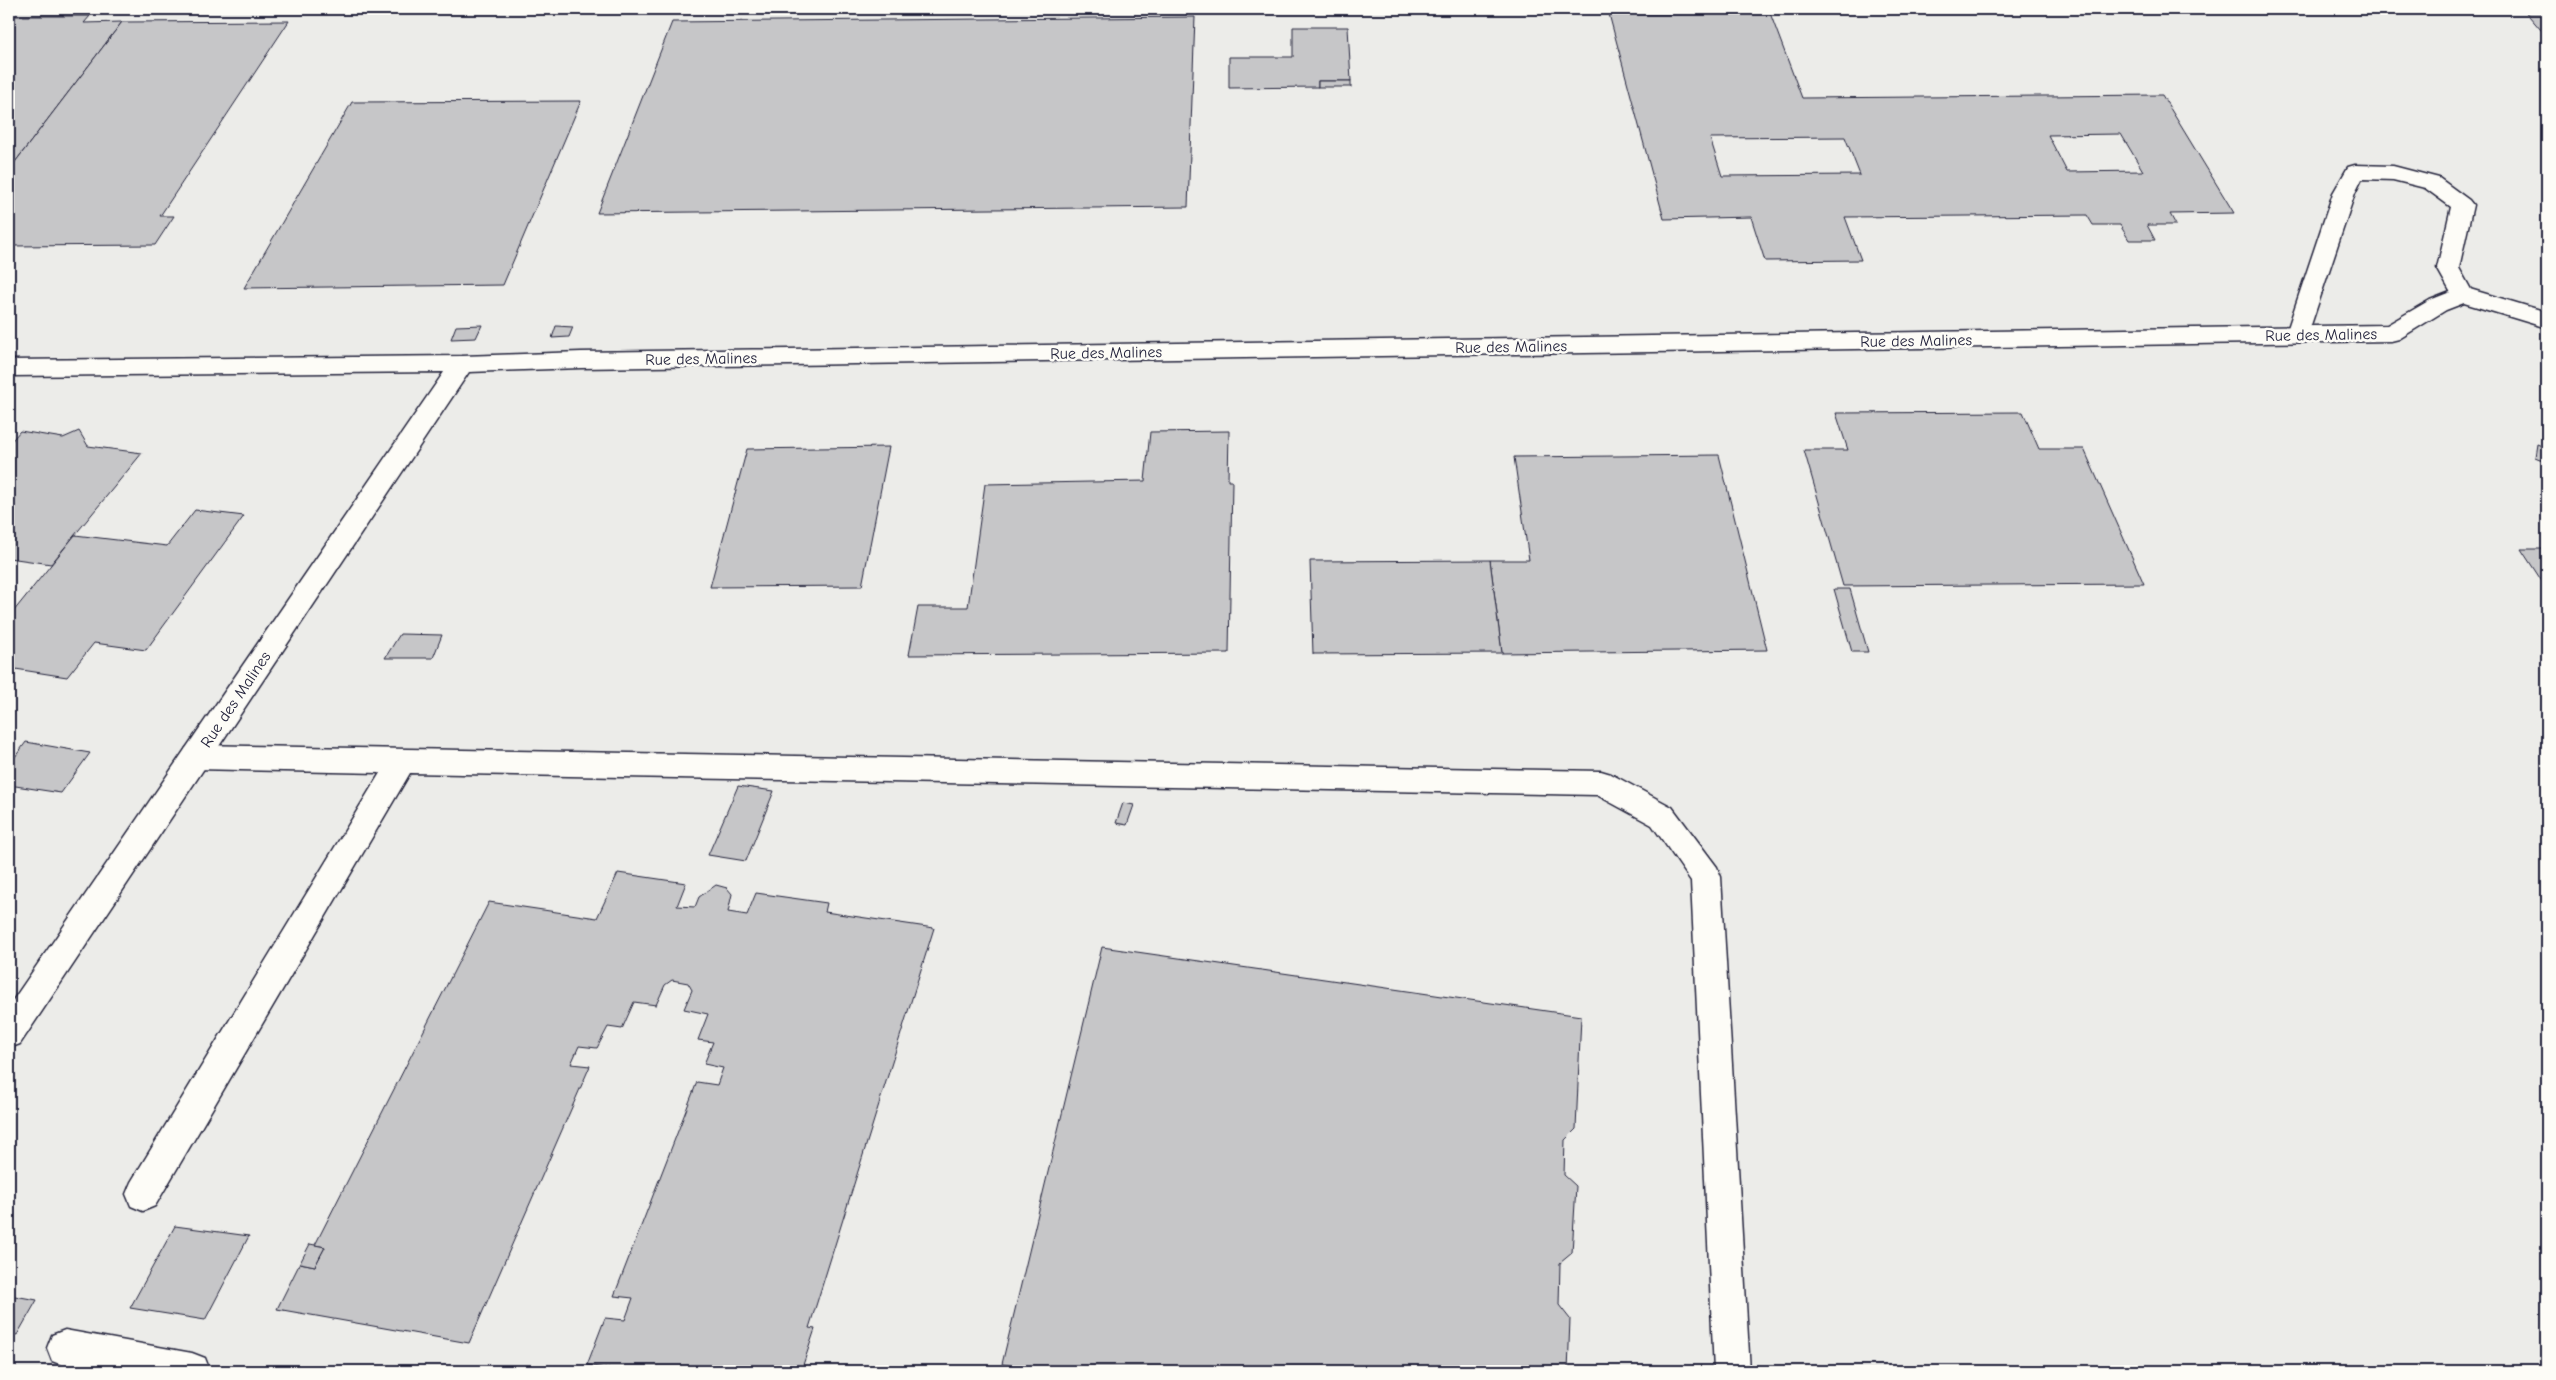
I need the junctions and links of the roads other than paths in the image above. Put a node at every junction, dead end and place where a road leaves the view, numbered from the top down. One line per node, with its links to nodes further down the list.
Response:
1 (2463, 295): 2 (street); 3 (street, Rue des Malines); 3 (street)
2 (2547, 320)
3 (2297, 334): 4 (street, Rue des Malines)
4 (462, 364): 5 (street, Rue des Malines); 6 (street, Rue des Malines)
5 (9, 368)
6 (196, 757): 7 (street); 8 (street, Rue des Malines)
7 (402, 761): 9 (street); 12 (street)
8 (9, 1033)
9 (143, 1194)
10 (65, 1348): 11 (street)
11 (192, 1371)
12 (1732, 1371)

